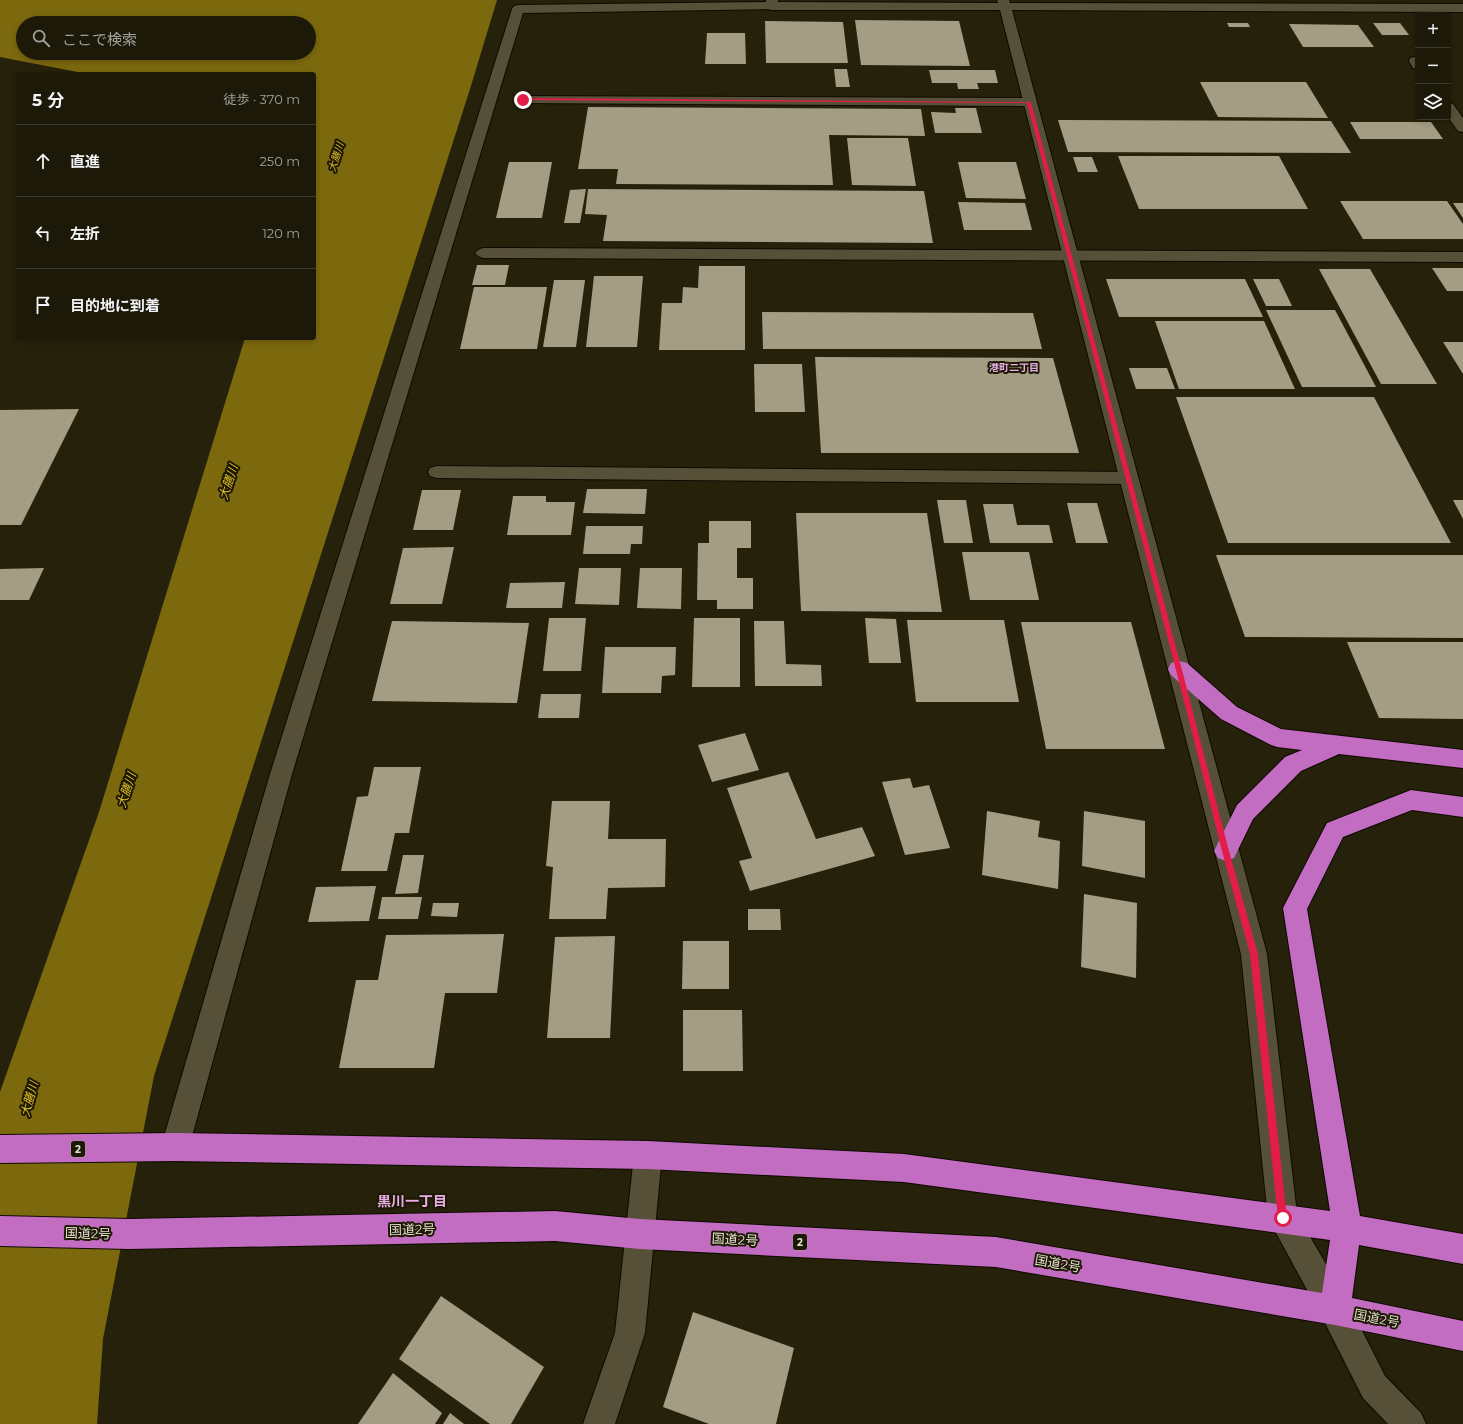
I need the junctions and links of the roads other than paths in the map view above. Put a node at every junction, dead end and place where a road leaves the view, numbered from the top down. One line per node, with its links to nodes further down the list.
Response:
1 (772, 3): 2 (street); 19 (street)
2 (1004, 4): 3 (street); 6 (street)
3 (1377, 4): 4 (street)
4 (1463, 8)
5 (523, 100): 6 (street)
6 (1029, 102): 10 (street)
7 (1451, 111): 8 (street)
8 (1463, 128)
9 (483, 253): 10 (street)
10 (1070, 256): 11 (street); 13 (street)
11 (1463, 257)
12 (437, 472): 13 (street)
13 (1129, 478): 14 (street)
14 (1179, 670): 15 (highway); 18 (street)
15 (1338, 745): 16 (highway); 18 (highway)
16 (1463, 759)
17 (1463, 806): 23 (highway)
18 (1226, 851): 22 (street)
19 (165, 1148): 20 (highway, 2); 21 (highway, 2)
20 (0, 1149)
21 (648, 1155): 22 (highway, 2); 25 (street)
22 (1283, 1218): 23 (highway, 2); 27 (street)
23 (1347, 1228): 26 (highway, 2); 27 (highway)
24 (0, 1231): 25 (highway, 国道2号 / 2)
25 (640, 1234): 27 (highway, 国道2号 / 2); 29 (street)
26 (1463, 1249)
27 (1335, 1310): 28 (highway, 国道2号 / 2); 30 (street)
28 (1463, 1336)
29 (599, 1424)
30 (1410, 1424)

